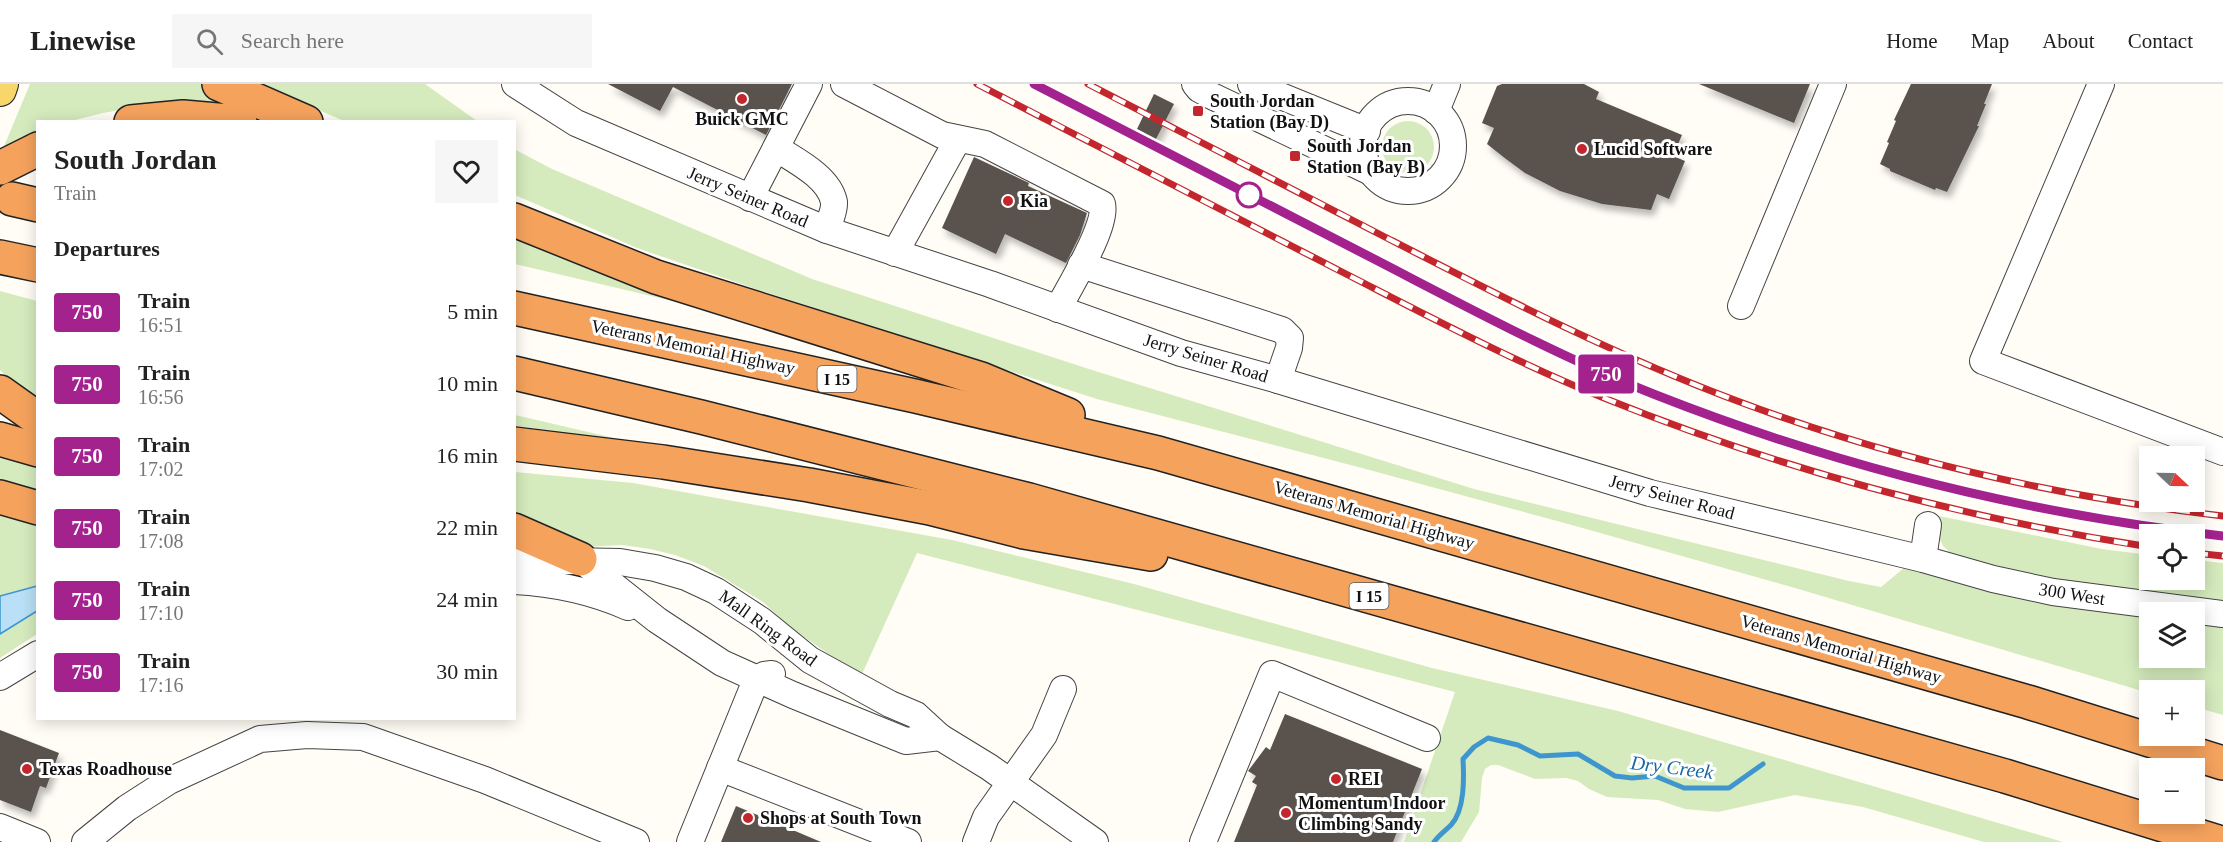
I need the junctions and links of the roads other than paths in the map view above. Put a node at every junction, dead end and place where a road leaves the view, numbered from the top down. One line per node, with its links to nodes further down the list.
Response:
1 (2, 84): 11 (main road)
2 (219, 84): 16 (highway)
3 (515, 84): 21 (street, Jerry Seiner Road)
4 (809, 84): 19 (street)
5 (844, 84): 18 (street)
6 (1195, 84): 20 (street)
7 (1251, 84): 17 (street)
8 (1447, 84): 13 (street)
9 (1833, 84): 28 (street)
10 (2101, 84): 38 (street)
11 (0, 90)
12 (1413, 93): 13 (street); 17 (street)
13 (1436, 111): 20 (street)
14 (155, 120): 15 (highway)
15 (220, 120)
16 (301, 120)
17 (1367, 131): 20 (street)
18 (958, 139): 24 (street); 26 (street)
19 (776, 148): 21 (street); 23 (street)
20 (1371, 172)
21 (750, 198): 23 (street, Jerry Seiner Road)
22 (516, 221): 39 (highway)
23 (827, 230): 24 (street, Jerry Seiner Road)
24 (895, 253): 30 (street, Jerry Seiner Road)
25 (0, 257): 27 (highway)
26 (1081, 265): 30 (street); 32 (street)
27 (36, 266)
28 (1741, 306)
29 (516, 308): 39 (highway, Veterans Memorial Highway / I 15)
30 (1058, 309): 32 (street, Jerry Seiner Road)
31 (516, 374): 48 (highway, I 15)
32 (1278, 380): 44 (street, Jerry Seiner Road)
33 (0, 392): 34 (highway)
34 (36, 418)
35 (0, 439): 37 (highway)
36 (516, 444): 48 (highway)
37 (36, 449)
38 (2223, 452)
39 (1158, 453): 57 (highway, Veterans Memorial Highway / I 15)
40 (0, 497): 41 (highway)
41 (36, 507)
42 (1928, 525): 44 (street)
43 (516, 531): 46 (highway)
44 (1923, 559): 49 (street, 300 West)
45 (516, 560): 46 (street, Mall Ring Road)
46 (580, 560): 50 (street); 55 (street, Mall Ring Road)
47 (516, 581): 50 (street)
48 (1327, 584): 69 (highway, I 15)
49 (2223, 614)
50 (657, 620): 53 (street)
51 (36, 655): 52 (street)
52 (0, 677)
53 (756, 680): 55 (street); 58 (street)
54 (1063, 689): 59 (street)
55 (940, 737): 59 (street, Mall Ring Road)
56 (1427, 738): 68 (street)
57 (2223, 763)
58 (720, 768): 64 (street); 65 (street)
59 (1012, 782): 66 (street); 67 (street, Mall Ring Road)
60 (0, 827): 61 (street)
61 (37, 842)
62 (85, 842): 63 (street)
63 (636, 842)
64 (690, 842)
65 (908, 842)
66 (976, 842)
67 (1095, 842)
68 (1203, 842)
69 (2218, 842)

